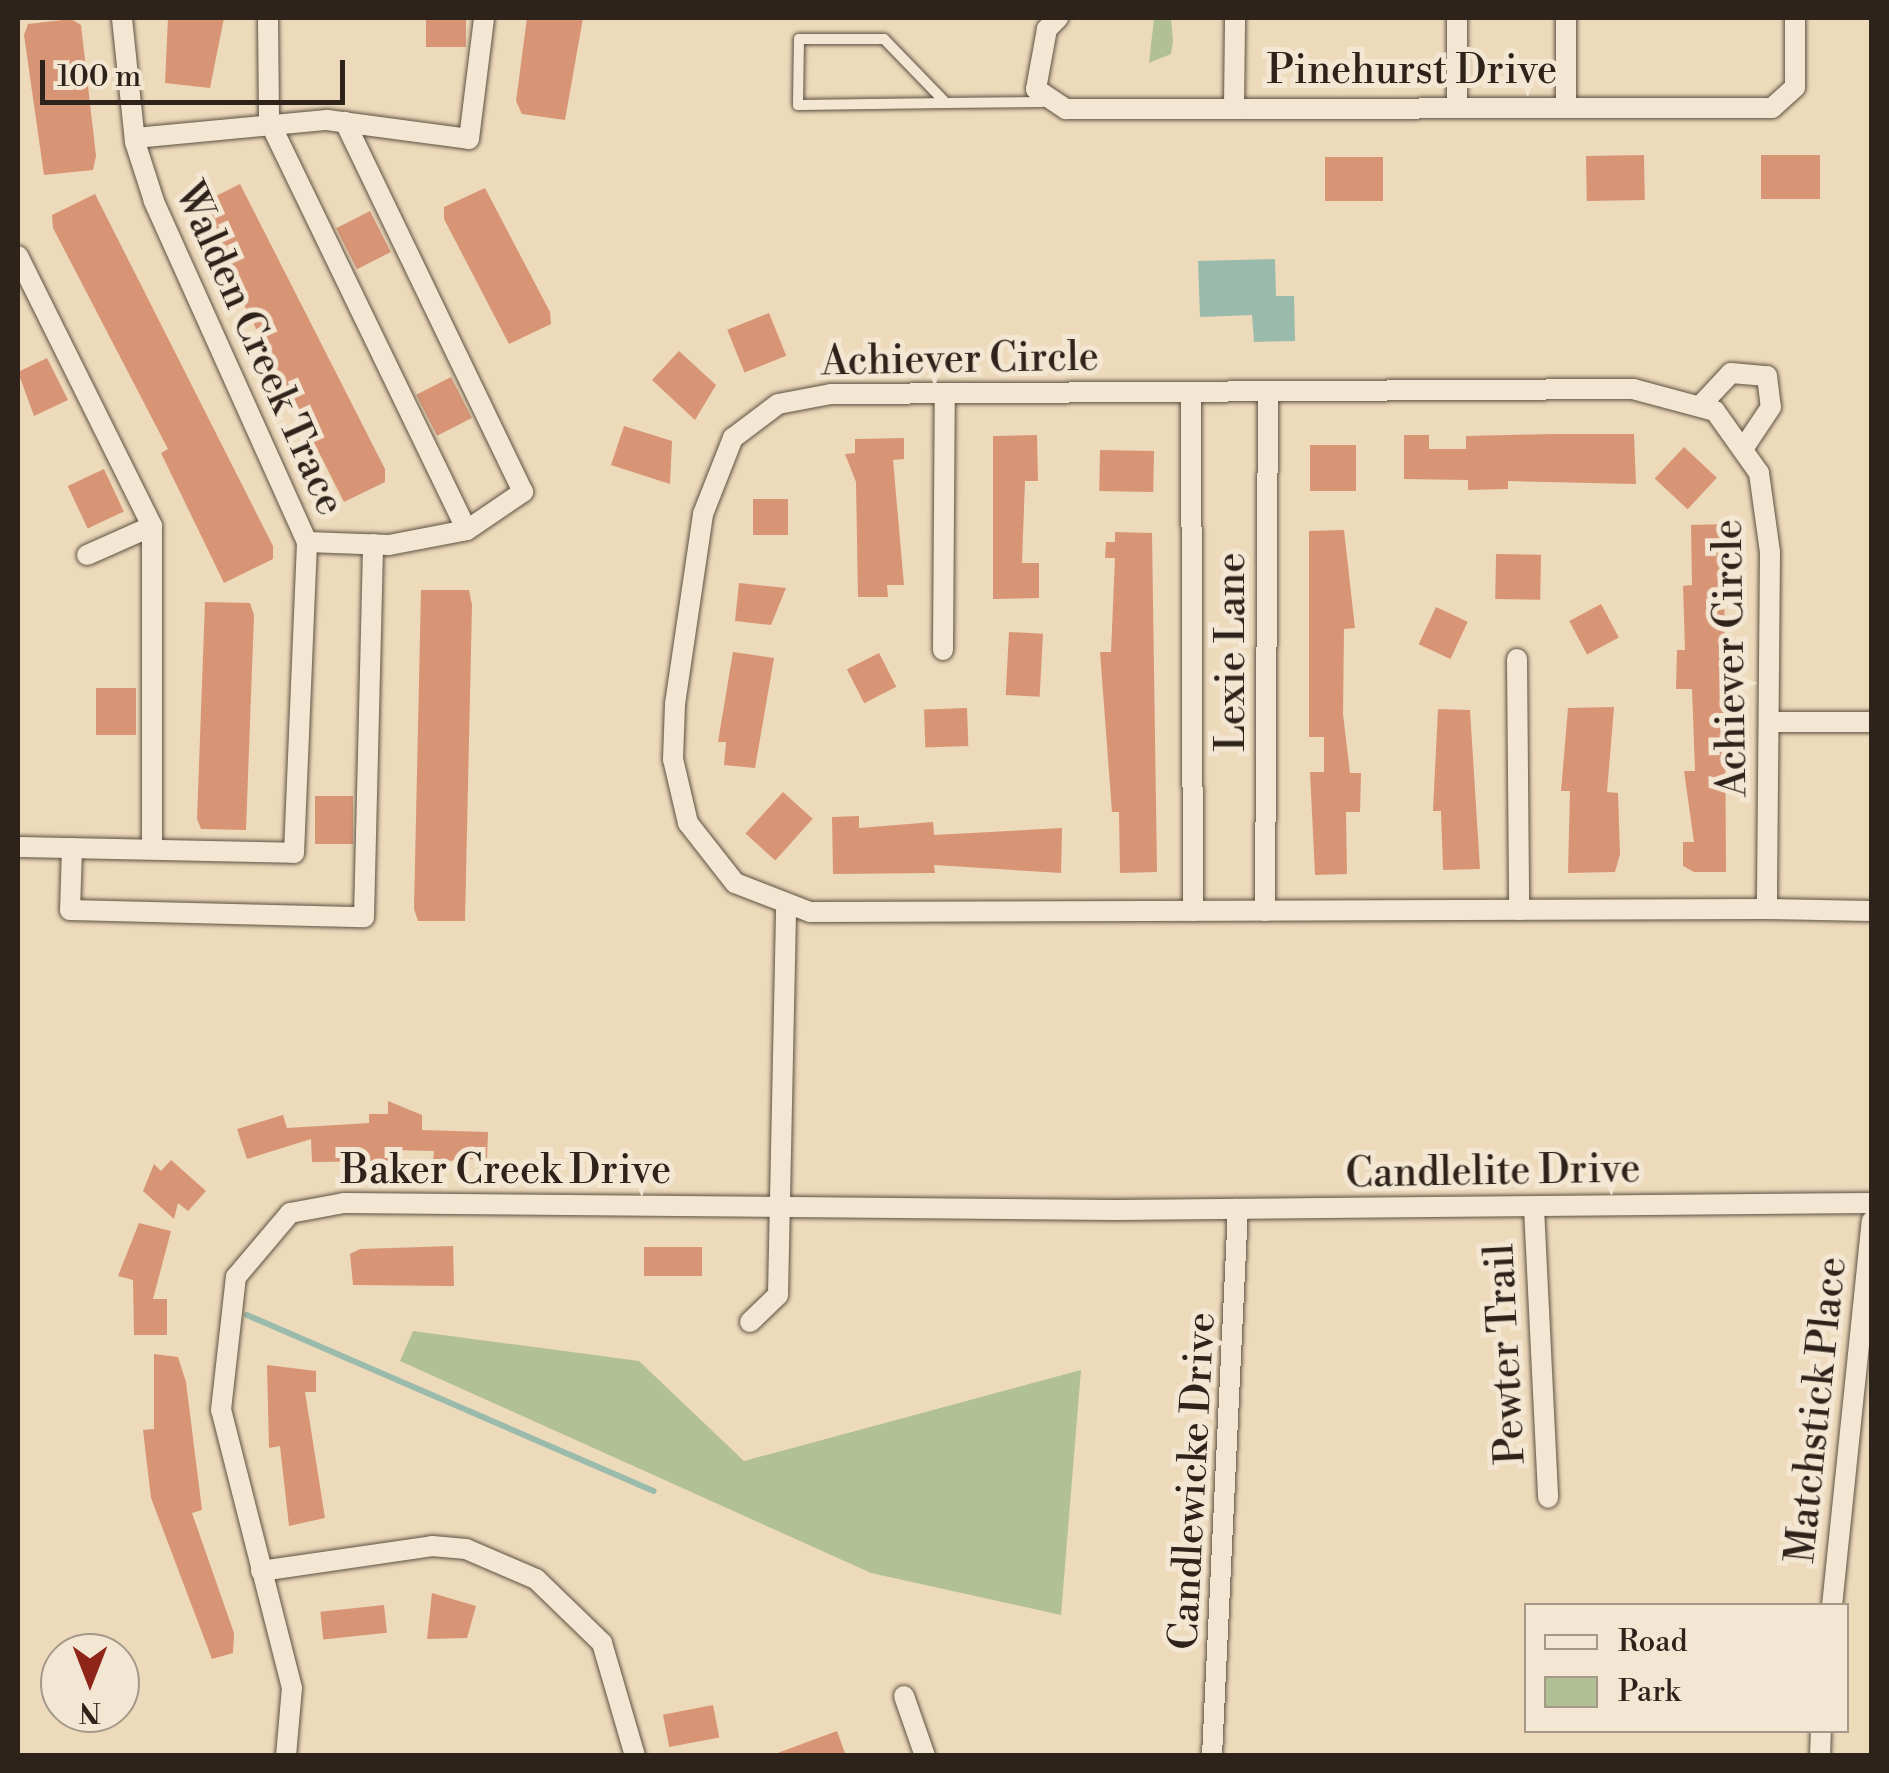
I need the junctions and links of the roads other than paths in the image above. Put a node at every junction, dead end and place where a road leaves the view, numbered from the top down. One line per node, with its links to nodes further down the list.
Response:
1 (122, 18): 16 (street, Walden Creek Trace)
2 (268, 18): 14 (street)
3 (484, 18): 15 (street)
4 (1058, 18): 9 (street)
5 (1235, 18): 11 (street)
6 (1457, 18): 12 (street)
7 (1566, 18): 13 (street)
8 (1794, 18): 13 (street, Pinehurst Drive)
9 (1042, 102): 10 (lane); 11 (street, Pinehurst Drive)
10 (946, 103): 10 (lane)
11 (1234, 105): 12 (street, Pinehurst Drive)
12 (1457, 106): 13 (street, Pinehurst Drive)
13 (1566, 107)
14 (269, 121): 15 (street); 16 (street); 24 (street)
15 (345, 122): 24 (street)
16 (134, 138): 25 (street, Walden Creek Trace)
17 (18, 256): 23 (street)
18 (945, 393): 20 (street, Achiever Circle); 28 (street); 35 (street, Achiever Circle)
19 (1268, 393): 20 (street, Achiever Circle); 21 (street, Achiever Circle); 40 (street, Lexie Lane)
20 (1191, 394): 39 (street, Lexie Lane)
21 (1700, 406): 22 (street, Achiever Circle); 22 (street)
22 (1745, 446): 30 (street, Achiever Circle)
23 (152, 526): 27 (street); 34 (street)
24 (467, 530): 26 (street)
25 (306, 542): 26 (street); 34 (street, Walden Creek Trace)
26 (373, 544): 33 (street)
27 (87, 556)
28 (944, 650)
29 (1517, 659): 37 (street)
30 (1770, 722): 31 (street); 36 (street, Achiever Circle)
31 (1872, 722)
32 (18, 847): 33 (street, Walden Creek Trace)
33 (72, 848): 34 (street, Walden Creek Trace)
34 (152, 849)
35 (786, 909): 39 (street); 42 (street)
36 (1767, 909): 37 (street); 38 (street)
37 (1519, 910): 40 (street)
38 (1872, 910)
39 (1193, 912): 40 (street)
40 (1265, 912)
41 (1872, 1203): 43 (street, Candlelite Drive)
42 (780, 1206): 45 (street, Baker Creek Drive); 47 (street); 49 (street, Baker Creek Drive)
43 (1534, 1208): 44 (street, Candlelite Drive); 48 (street, Pewter Trail)
44 (1238, 1209): 45 (street, Candlelite Drive); 55 (street, Candlewicke Drive)
45 (1116, 1210)
46 (1872, 1221): 50 (street, Matchstick Place)
47 (750, 1322)
48 (1548, 1498)
49 (260, 1572): 52 (street, Baker Creek Drive); 53 (street)
50 (1832, 1603)
51 (904, 1696): 54 (street)
52 (286, 1756)
53 (636, 1756)
54 (925, 1756)
55 (1212, 1756)

